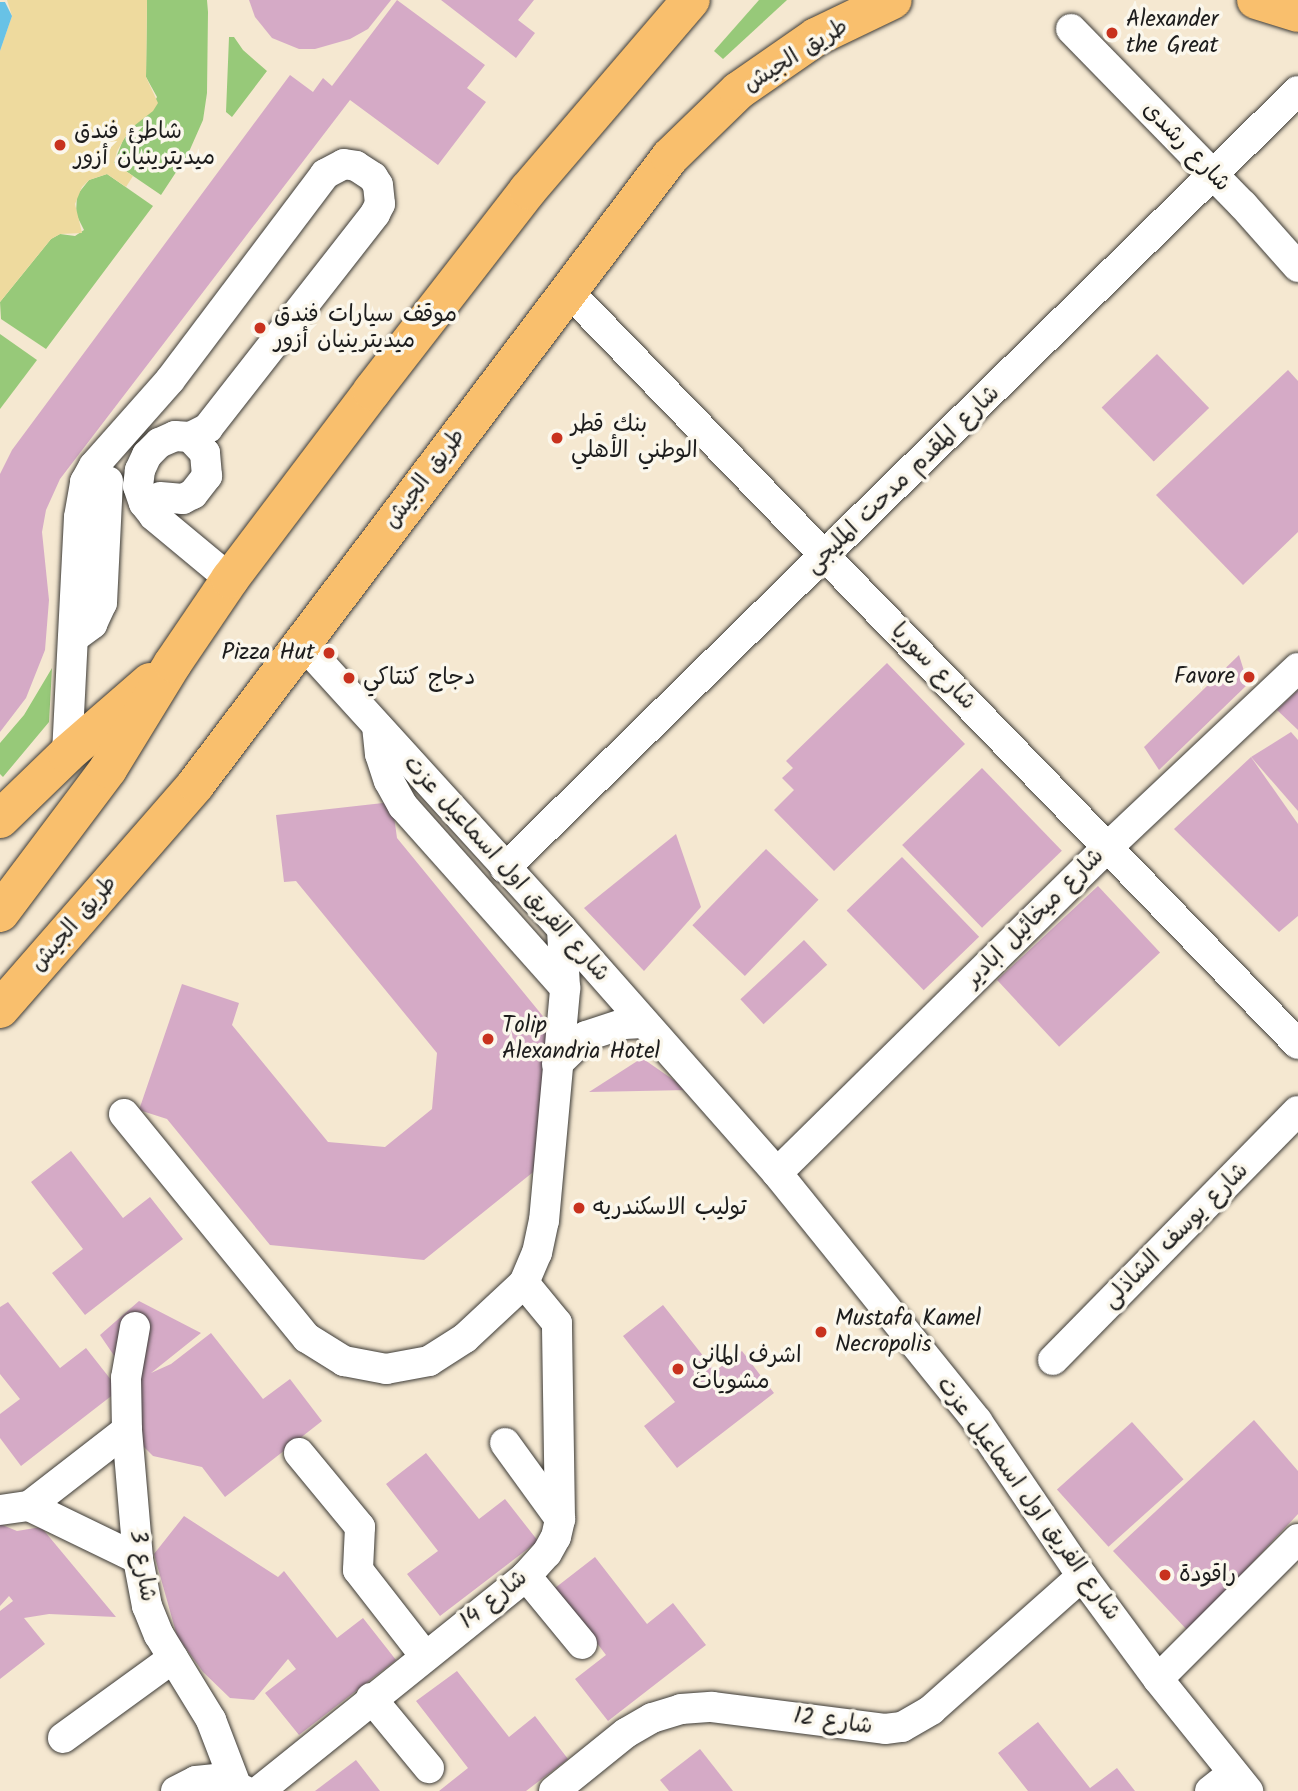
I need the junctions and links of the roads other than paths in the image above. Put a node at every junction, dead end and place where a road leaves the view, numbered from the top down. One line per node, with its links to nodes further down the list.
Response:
1 (691, 0): 14 (highway)
2 (893, 0): 9 (highway, طريق الجيش)
3 (1256, 0): 4 (highway)
4 (1298, 13)
5 (1070, 29): 7 (street, شارع رشدى)
6 (1298, 91): 7 (street, شارع المقدم مدحت المليجى)
7 (1214, 176): 8 (street, شارع رشدى); 13 (street, شارع المقدم مدحت المليجى)
8 (1298, 267)
9 (567, 290): 13 (street, شارع سوريا); 16 (highway, طريق الجيش)
10 (190, 437): 12 (street); 14 (street); 15 (street)
11 (108, 481): 15 (street)
12 (160, 497)
13 (825, 556): 22 (street, شارع سوريا); 23 (street, شارع المقدم مدحت المليجى)
14 (230, 579): 17 (highway)
15 (73, 638): 20 (street)
16 (303, 645): 19 (street, شارع الفريق اول اسماعيل عزت); 27 (highway, طريق الجيش)
17 (173, 663): 20 (highway); 24 (highway)
18 (1298, 668): 22 (street, شارع ميخائيل ابادير)
19 (377, 726): 23 (street, شارع الفريق اول اسماعيل عزت); 26 (street)
20 (67, 754): 21 (highway)
21 (0, 819)
22 (1108, 847): 29 (street, شارع سوريا); 33 (street, شارع ميخائيل ابادير)
23 (505, 868): 25 (street, شارع الفريق اول اسماعيل عزت)
24 (0, 913)
25 (562, 929): 26 (street); 28 (street, شارع الفريق اول اسماعيل عزت)
26 (565, 988): 30 (street)
27 (0, 1009)
28 (643, 1023): 30 (street); 33 (street, شارع الفريق اول اسماعيل عزت)
29 (1298, 1045)
30 (557, 1064): 34 (street)
31 (1298, 1111): 36 (street, شارع يوسف الشاذلى)
32 (124, 1114): 34 (street)
33 (777, 1173): 46 (street, شارع الفريق اول اسماعيل عزت)
34 (524, 1283): 42 (street, شارع 14)
35 (135, 1327): 37 (street, شارع 3)
36 (1053, 1360)
37 (127, 1430): 40 (street); 44 (street, شارع 3)
38 (505, 1443): 42 (street)
39 (299, 1453): 48 (street)
40 (29, 1506): 41 (street); 44 (street)
41 (0, 1510)
42 (560, 1519): 45 (street, شارع 14)
43 (1298, 1539): 50 (street)
44 (138, 1559): 49 (street, شارع 3)
45 (526, 1576): 47 (street); 48 (street, شارع 14)
46 (1082, 1576): 50 (street, شارع الفريق اول اسماعيل عزت); 57 (street, شارع 12)
47 (582, 1644)
48 (425, 1656): 51 (street, شارع 14)
49 (173, 1658): 52 (street); 55 (street, شارع 3)
50 (1158, 1679): 54 (street, شارع الفريق اول اسماعيل عزت)
51 (371, 1698): 53 (street); 55 (street, شارع 14)
52 (63, 1738)
53 (429, 1768)
54 (1230, 1785)
55 (246, 1789): 56 (street)
56 (176, 1791)
57 (554, 1791)

